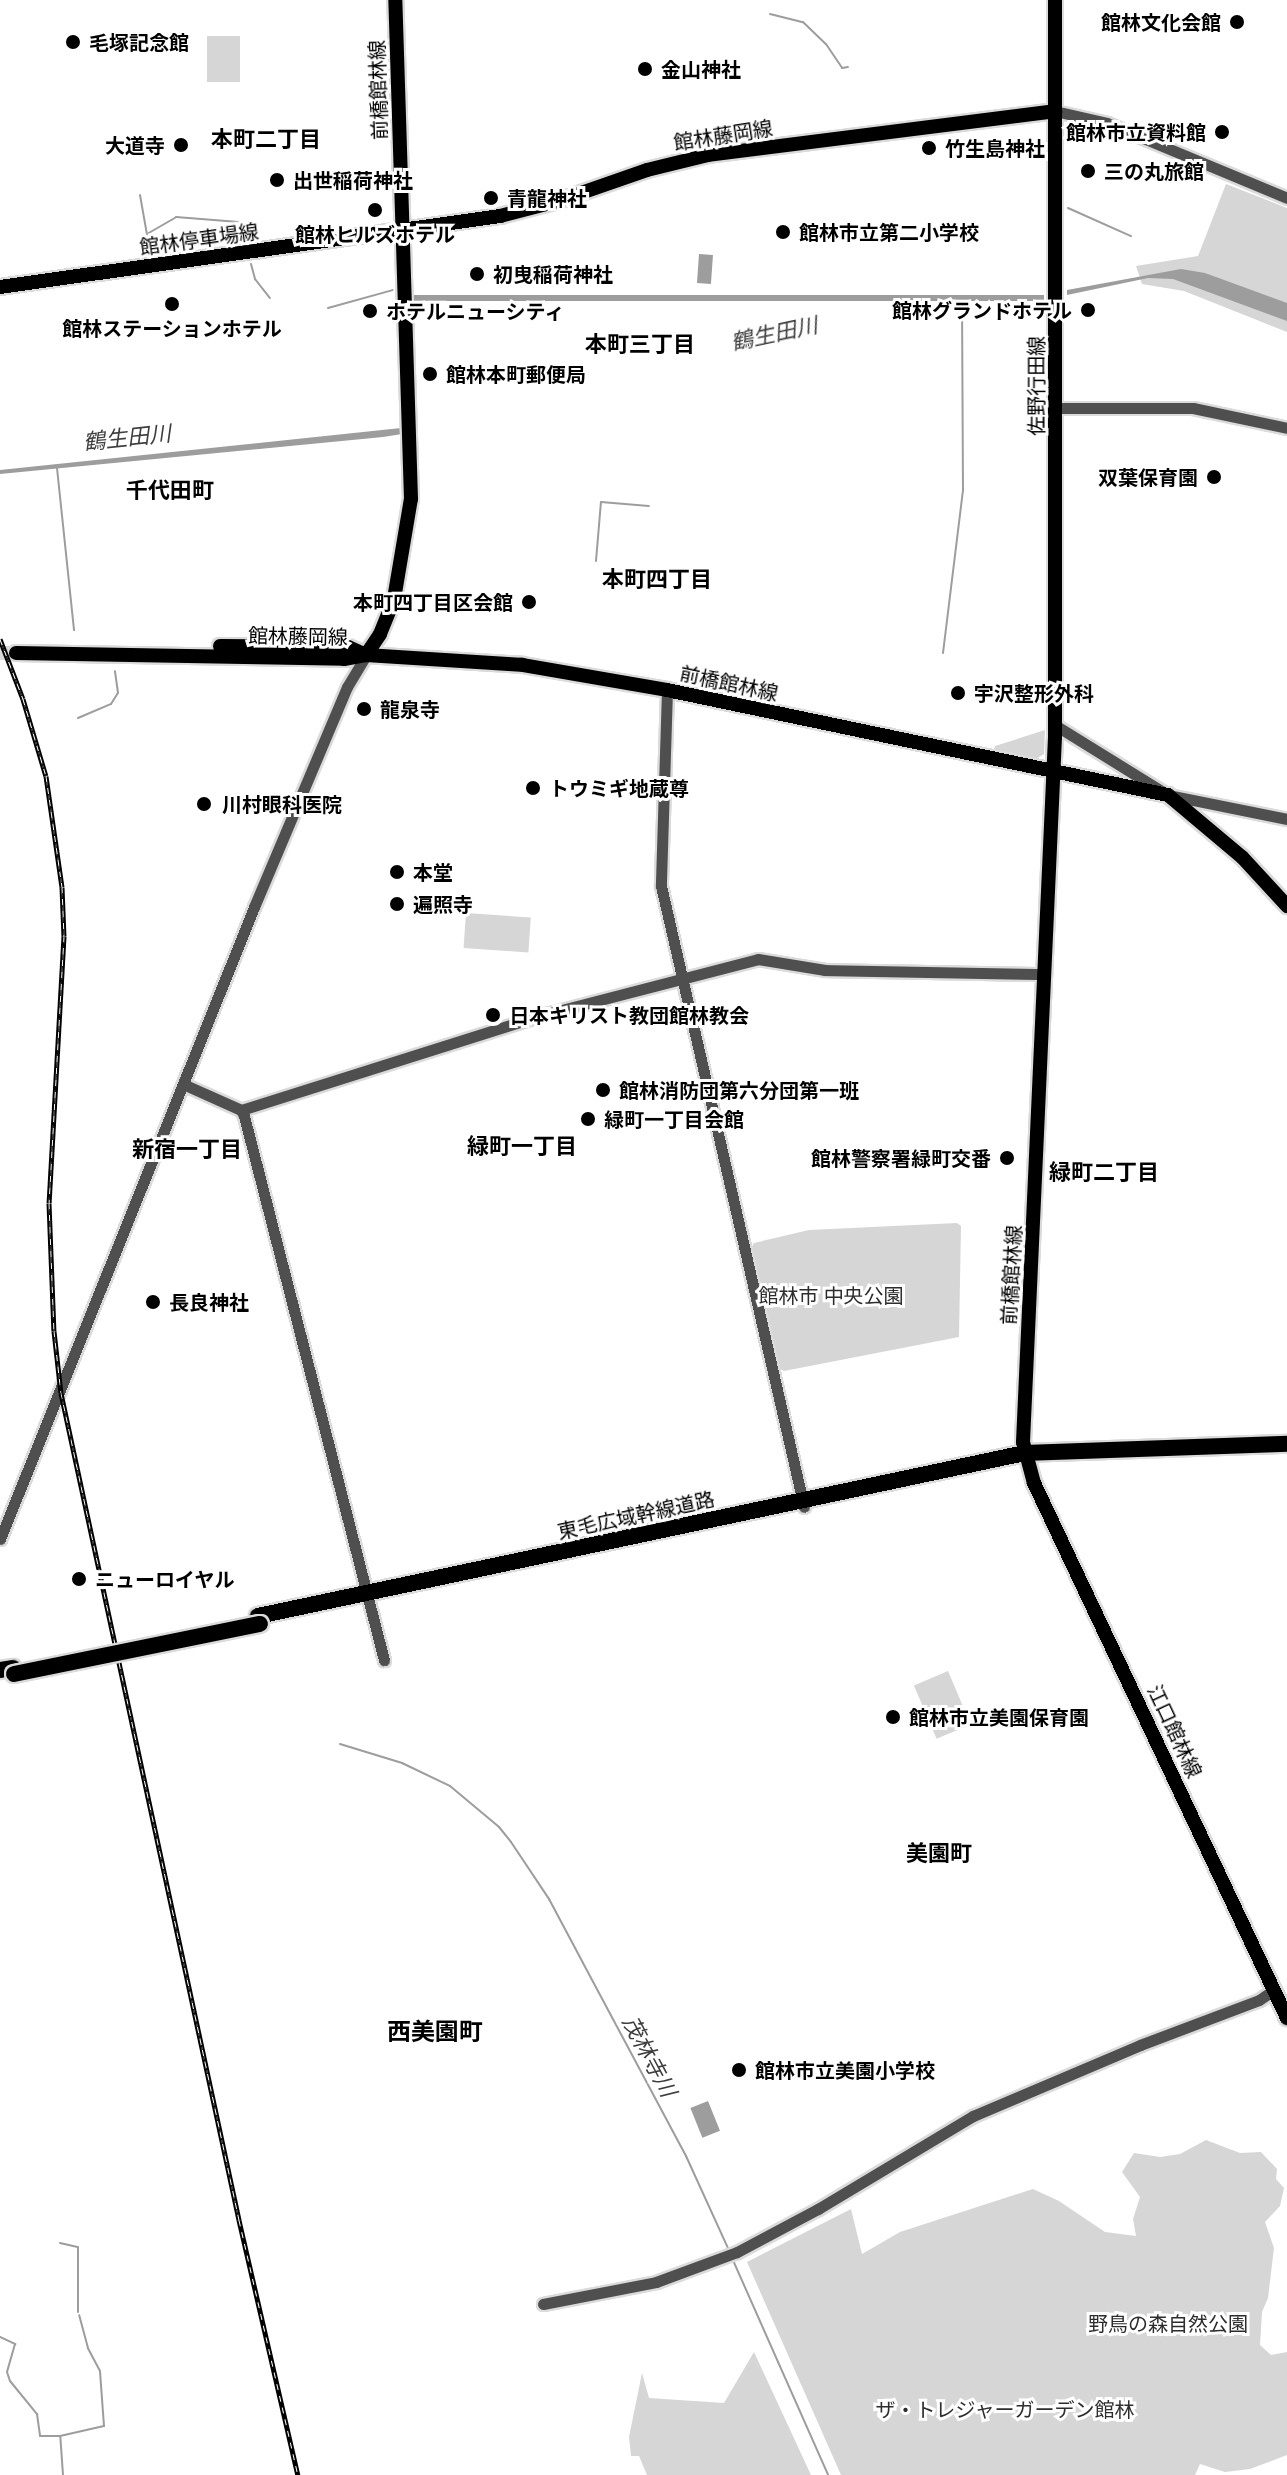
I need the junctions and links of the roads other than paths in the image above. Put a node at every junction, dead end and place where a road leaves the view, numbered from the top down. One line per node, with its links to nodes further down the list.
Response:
1 (395, 0): 5 (main road, 前橋館林線)
2 (1055, 0): 3 (main road, 佐野行田線)
3 (1055, 111): 4 (street); 5 (main road, 館林藤岡線); 7 (main road, 佐野行田線)
4 (1287, 198)
5 (403, 230): 6 (main road, 館林停車場線); 10 (main road, 前橋館林線)
6 (0, 287)
7 (1056, 408): 8 (street); 12 (main road, 佐野行田線)
8 (1287, 428)
9 (14, 649): 10 (main road, 館林藤岡線)
10 (366, 655): 11 (main road, 前橋館林線); 19 (street)
11 (667, 690): 13 (main road, 前橋館林線); 18 (street)
12 (1055, 725): 13 (main road, 佐野行田線); 14 (street)
13 (1053, 773): 14 (main road); 17 (main road, 前橋館林線)
14 (1168, 795): 15 (street); 16 (main road)
15 (1287, 819)
16 (1287, 906)
17 (1043, 974): 18 (street); 23 (main road, 前橋館林線)
18 (683, 978): 20 (street); 24 (street)
19 (183, 1084): 20 (street); 25 (street)
20 (241, 1110): 26 (street)
21 (1287, 1444): 23 (highway, 東毛広域幹線道路)
22 (1287, 1453): 23 (highway, 東毛広域幹線道路)
23 (1026, 1457): 24 (highway, 東毛広域幹線道路); 29 (main road, 江口館林線)
24 (803, 1504): 26 (highway, 東毛広域幹線道路)
25 (0, 1539)
26 (368, 1596): 27 (street); 28 (highway, 東毛広域幹線道路)
27 (384, 1660)
28 (7, 1673)
29 (1274, 1990): 30 (main road, 江口館林線); 31 (street)
30 (1287, 2018)
31 (543, 2304)

